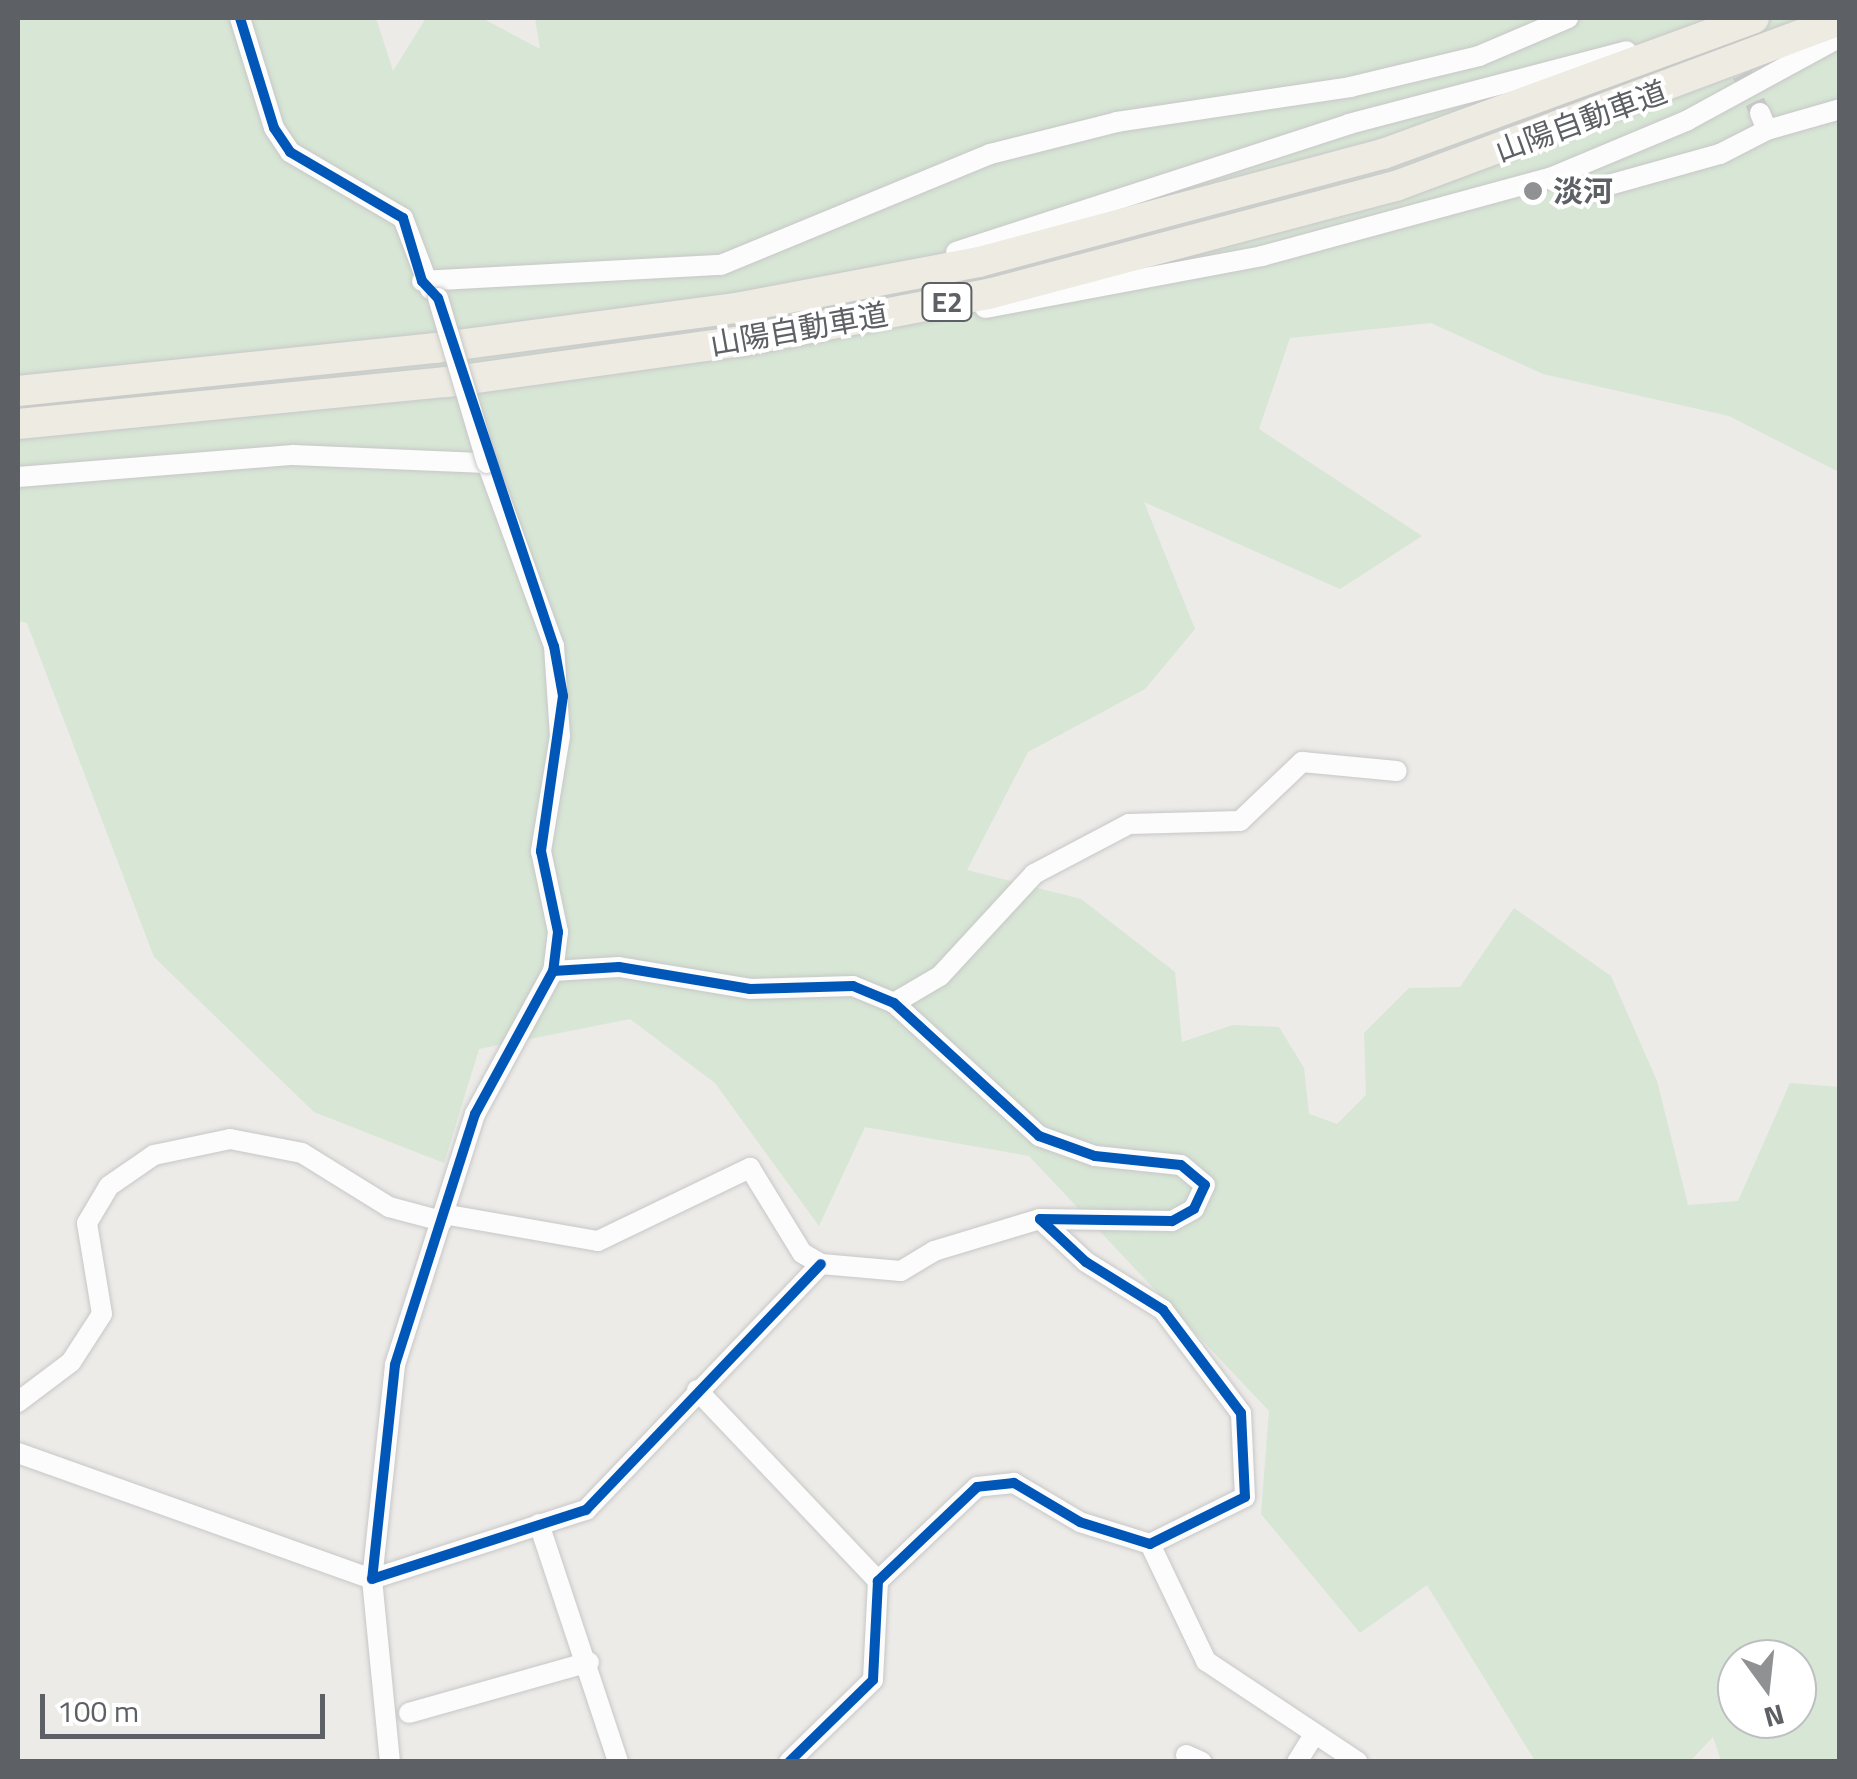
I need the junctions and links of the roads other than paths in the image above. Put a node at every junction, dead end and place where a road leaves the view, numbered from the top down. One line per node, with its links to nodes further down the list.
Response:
1 (240, 18): 9 (street)
2 (1568, 18): 9 (street)
3 (1723, 18): 10 (street)
4 (1754, 18): 10 (highway, 山陽自動車道 / E2)
5 (1840, 20): 11 (highway, 山陽自動車道 / E2)
6 (1840, 37): 11 (street)
7 (1840, 108): 8 (street)
8 (1591, 190)
9 (422, 280): 14 (street, bridge)
10 (736, 308): 12 (highway, 山陽自動車道 / E2)
11 (838, 324): 13 (highway, 山陽自動車道 / E2)
12 (18, 391)
13 (18, 424)
14 (487, 463): 15 (street); 17 (street)
15 (18, 477)
16 (1397, 771): 18 (street)
17 (553, 971): 18 (street); 19 (street)
18 (894, 1003): 20 (street)
19 (443, 1218): 21 (street); 23 (street); 27 (street)
20 (1040, 1219): 21 (street); 26 (street)
21 (821, 1264): 22 (street)
22 (697, 1390): 25 (street); 28 (street)
23 (18, 1402)
24 (18, 1453): 27 (street)
25 (540, 1524): 27 (street); 29 (street)
26 (1150, 1544): 28 (street); 31 (street)
27 (372, 1580): 32 (street)
28 (878, 1581): 34 (street)
29 (590, 1662): 30 (street); 33 (street)
30 (409, 1714)
31 (1313, 1736): 35 (street); 36 (street)
32 (390, 1762)
33 (618, 1762)
34 (789, 1762)
35 (1298, 1762)
36 (1358, 1762)

